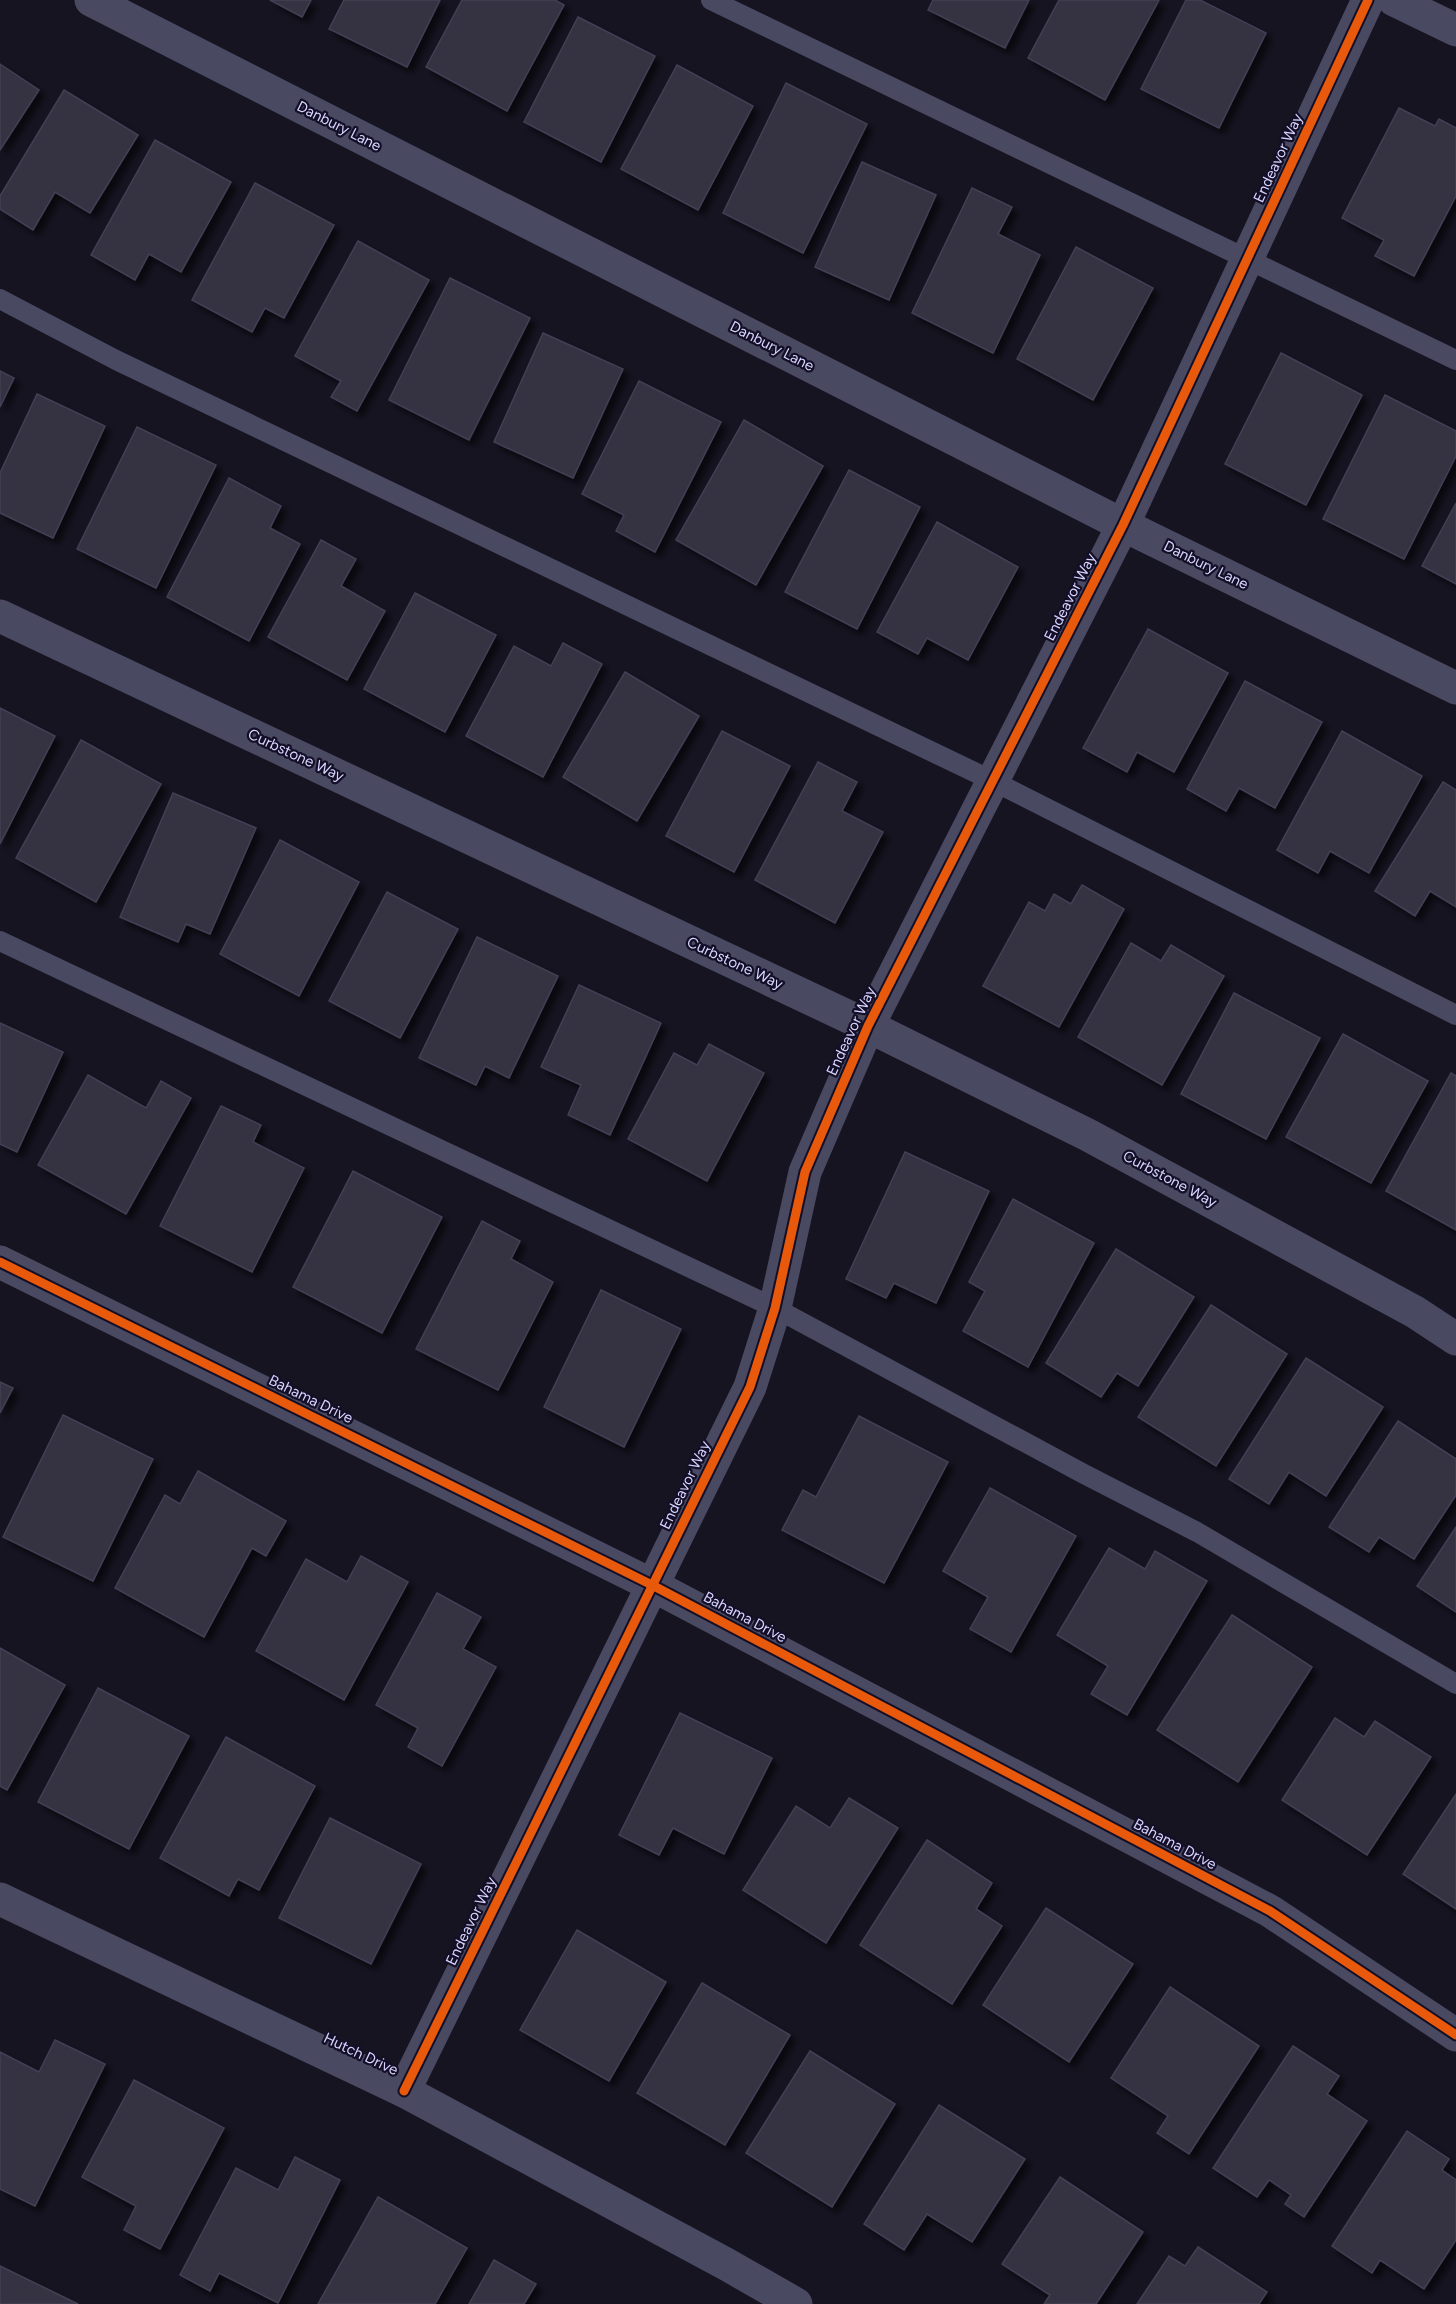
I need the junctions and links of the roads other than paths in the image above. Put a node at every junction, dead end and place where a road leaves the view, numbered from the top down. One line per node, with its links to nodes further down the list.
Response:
1 (91, 0): 9 (street, Danbury Lane)
2 (711, 0): 6 (lane)
3 (1368, 0): 6 (street, Endeavor Way)
4 (1394, 0): 5 (street)
5 (1456, 30)
6 (1247, 258): 8 (lane); 9 (street, Endeavor Way)
7 (0, 299): 12 (lane)
8 (1456, 360)
9 (1123, 525): 11 (street, Danbury Lane); 12 (street, Endeavor Way)
10 (0, 616): 15 (street, Curbstone Way)
11 (1456, 688)
12 (993, 780): 14 (lane); 15 (street, Endeavor Way)
13 (0, 941): 17 (lane)
14 (1456, 1015)
15 (868, 1026): 17 (street, Endeavor Way); 18 (street, Curbstone Way)
16 (0, 1262): 19 (street, Bahama Drive)
17 (775, 1308): 19 (street, Endeavor Way); 20 (lane)
18 (1456, 1339)
19 (652, 1585): 22 (street, Bahama Drive); 23 (street, Endeavor Way)
20 (1456, 1684)
21 (0, 1899): 23 (street, Hutch Drive)
22 (1456, 2035)
23 (404, 2091): 24 (street, Hutch Drive)
24 (795, 2304)

